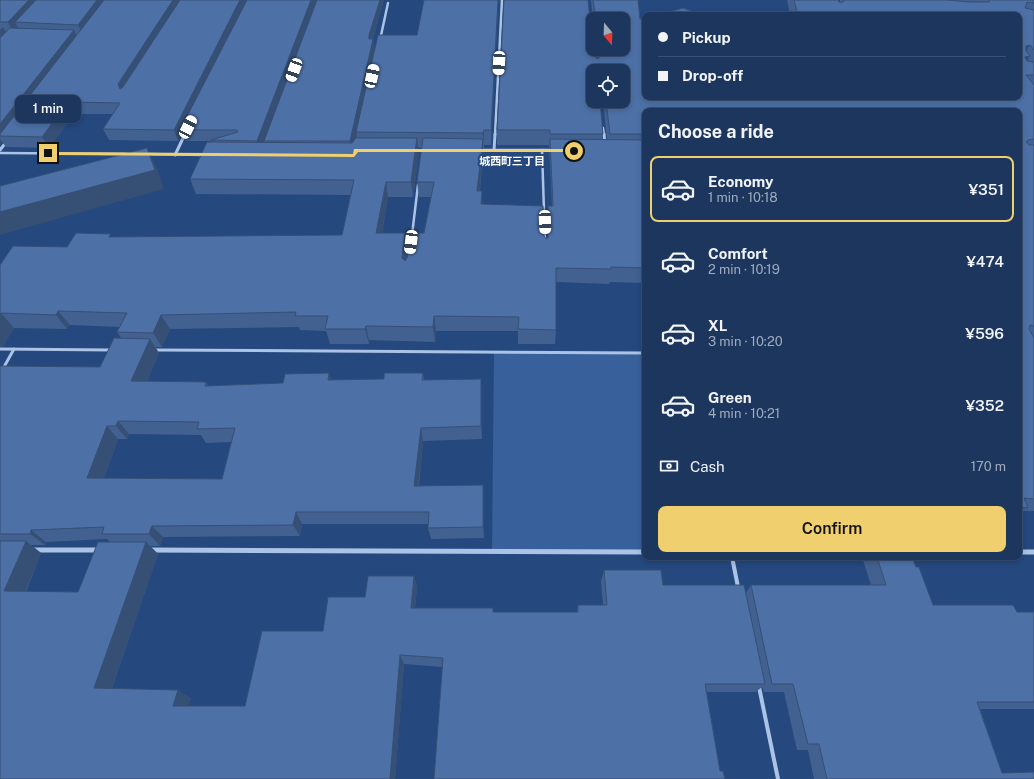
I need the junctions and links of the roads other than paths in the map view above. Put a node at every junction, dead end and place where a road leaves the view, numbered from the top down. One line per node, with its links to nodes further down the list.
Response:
1 (502, 0): 3 (street)
2 (388, 3): 5 (street)
3 (501, 6): 4 (street); 10 (street)
4 (509, 6)
5 (380, 42)
6 (602, 122): 14 (street)
7 (188, 127): 17 (street)
8 (9, 138): 13 (street)
9 (473, 150): 10 (lane)
10 (494, 150): 11 (lane)
11 (542, 150): 12 (lane); 21 (lane)
12 (558, 150)
13 (0, 151): 15 (lane)
14 (605, 151)
15 (127, 154)
16 (143, 154): 17 (lane)
17 (174, 155): 18 (lane)
18 (211, 155)
19 (419, 180): 20 (lane)
20 (411, 242)
21 (545, 243)
22 (0, 349): 23 (lane)
23 (14, 349): 24 (lane); 27 (lane)
24 (118, 350)
25 (150, 350): 26 (lane)
26 (642, 353)
27 (0, 374)
28 (24, 550): 29 (street)
29 (103, 550)
30 (143, 550): 31 (street)
31 (642, 552)
32 (1022, 552): 33 (street)
33 (1034, 552)
34 (733, 560): 35 (lane)
35 (740, 595)
36 (758, 680): 37 (lane)
37 (778, 779)

